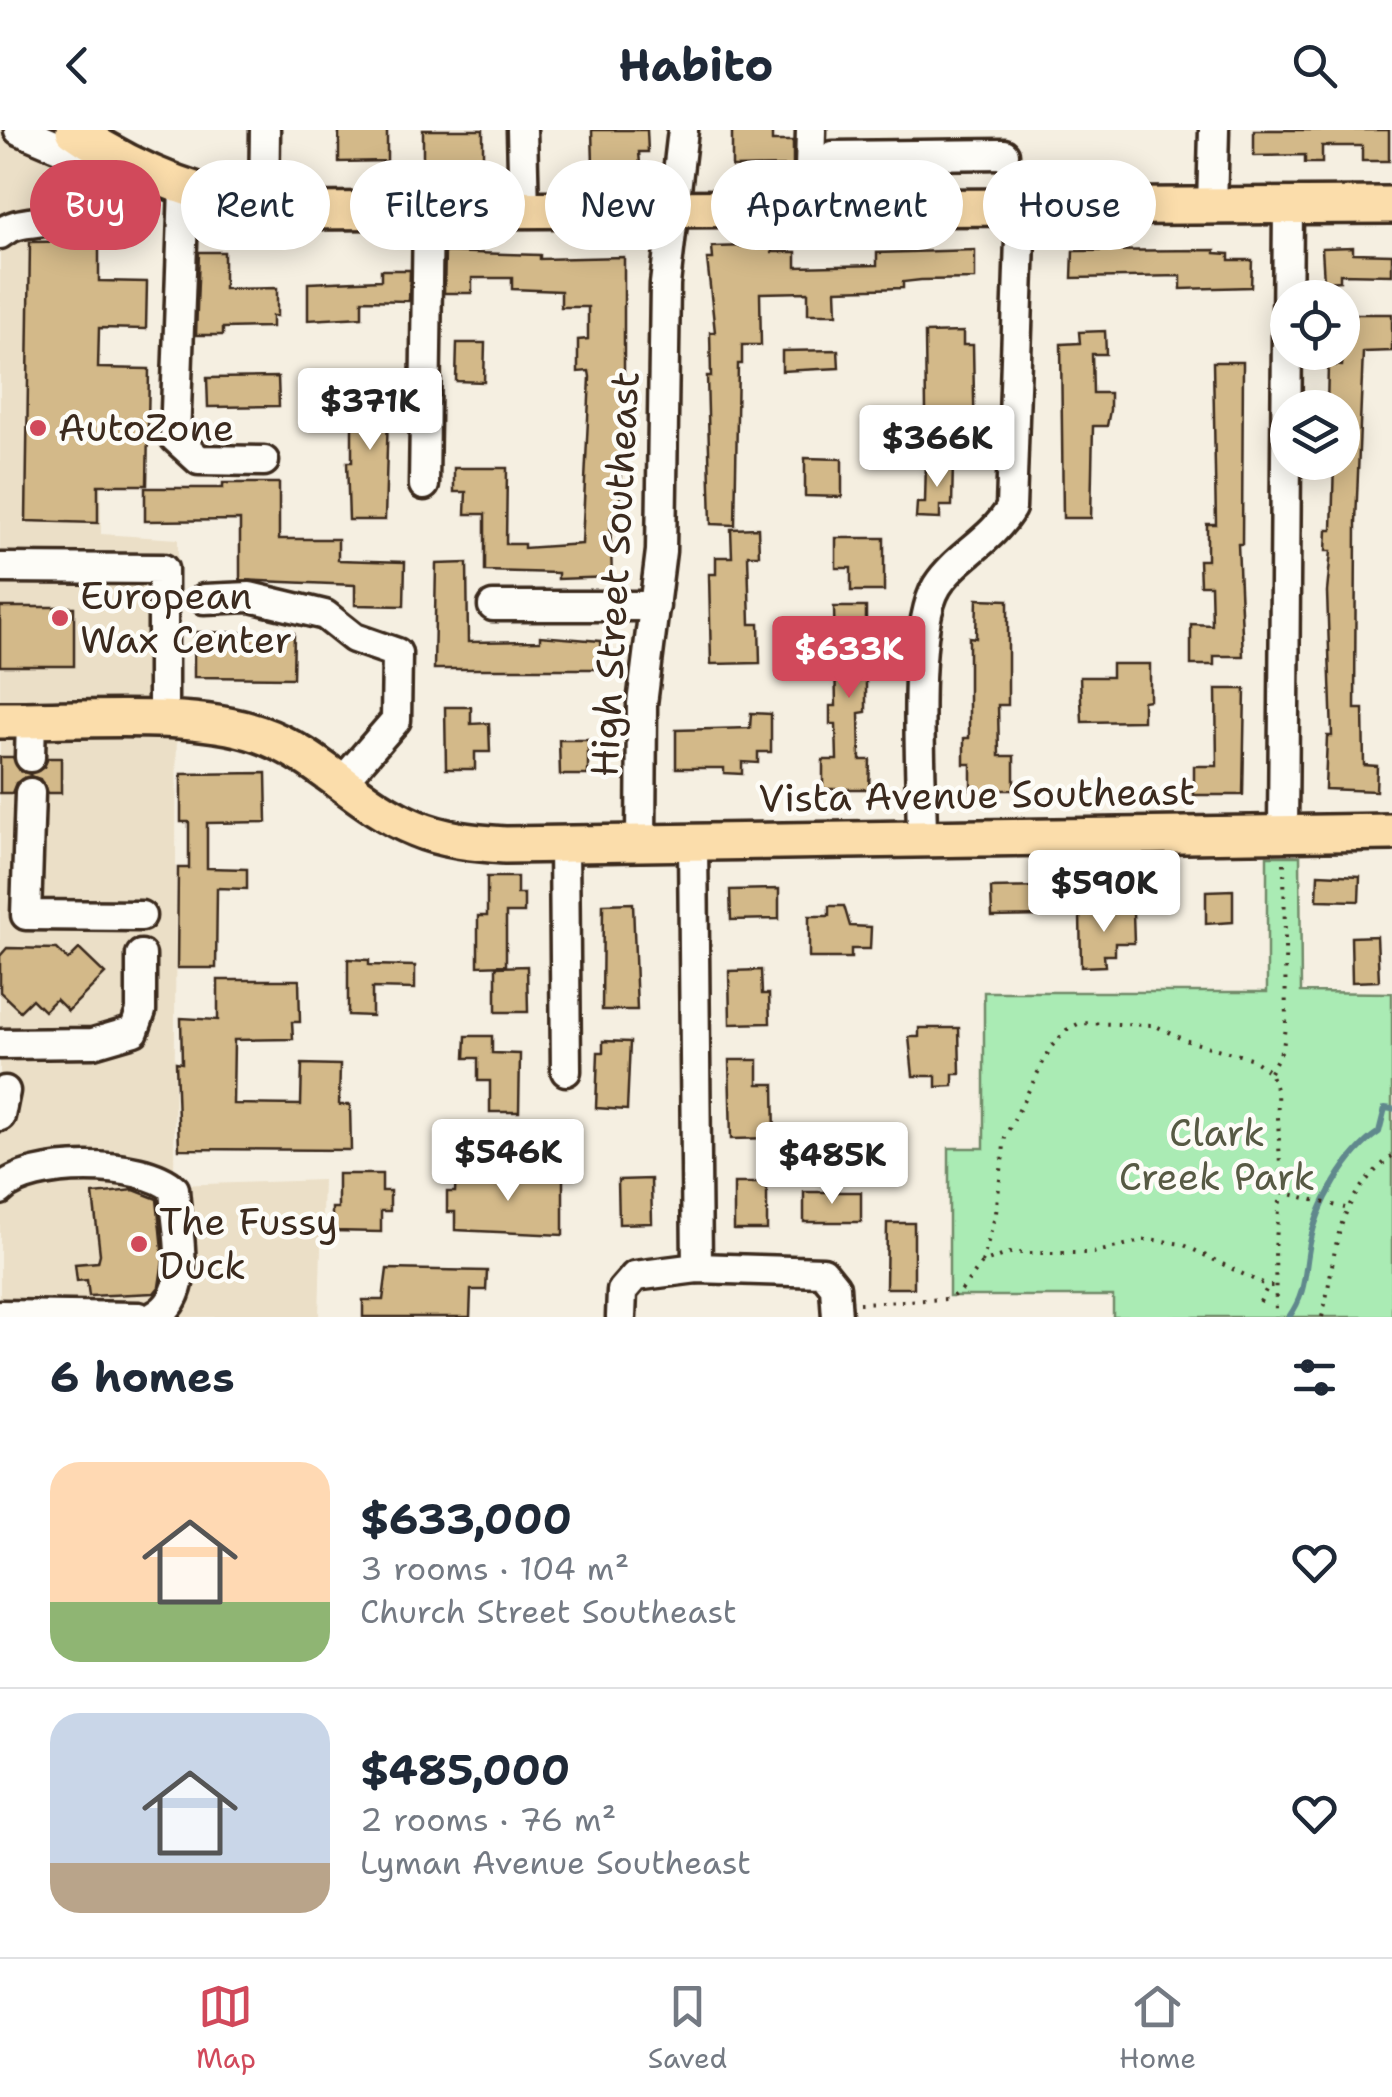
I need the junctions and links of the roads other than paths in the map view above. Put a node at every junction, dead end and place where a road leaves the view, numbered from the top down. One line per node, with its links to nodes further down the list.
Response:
1 (20, 130): 9 (street)
2 (74, 130): 9 (main road)
3 (265, 130): 10 (street)
4 (522, 130): 11 (street)
5 (683, 130): 12 (street, High Street Southeast)
6 (811, 130): 13 (street)
7 (1214, 130): 17 (street)
8 (1004, 154): 14 (street)
9 (117, 160)
10 (265, 160)
11 (523, 160)
12 (680, 160)
13 (814, 160)
14 (832, 160)
15 (1392, 206): 18 (main road)
16 (1156, 208): 17 (main road)
17 (1212, 208): 18 (main road)
18 (1288, 208): 36 (street)
19 (30, 222): 20 (street)
20 (0, 234)
21 (182, 250): 25 (street)
22 (427, 250): 26 (street)
23 (670, 250): 30 (street, High Street Southeast)
24 (1020, 250): 38 (street)
25 (264, 461)
26 (424, 485)
27 (0, 568): 32 (street)
28 (204, 600): 34 (street)
29 (493, 606): 30 (street)
30 (655, 606): 40 (street, High Street Southeast)
31 (16, 720): 32 (main road, Vista Avenue Southeast); 33 (street)
32 (163, 722): 34 (main road, Vista Avenue Southeast)
33 (30, 757)
34 (343, 781): 41 (main road, Vista Avenue Southeast)
35 (30, 792): 42 (street)
36 (1283, 832): 37 (main road, Vista Avenue Southeast); 38 (main road, Vista Avenue Southeast)
37 (1392, 832)
38 (922, 839): 39 (main road, Vista Avenue Southeast)
39 (693, 842): 40 (main road, Vista Avenue Southeast); 47 (street)
40 (641, 843): 41 (main road, Vista Avenue Southeast)
41 (564, 844): 45 (street)
42 (141, 916)
43 (141, 955): 44 (street)
44 (0, 1044)
45 (566, 1071)
46 (2, 1179): 51 (street)
47 (697, 1268): 48 (street); 52 (street)
48 (835, 1300)
49 (0, 1315): 50 (street)
50 (139, 1317)
51 (152, 1317)
52 (622, 1317)

